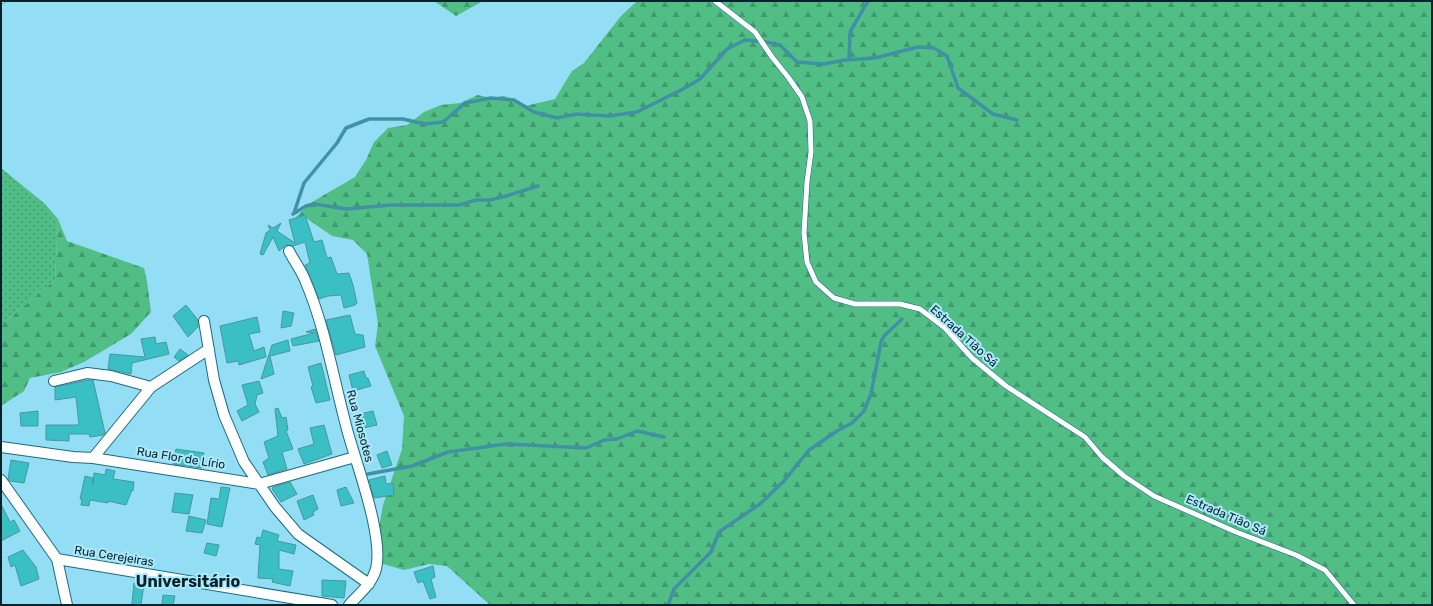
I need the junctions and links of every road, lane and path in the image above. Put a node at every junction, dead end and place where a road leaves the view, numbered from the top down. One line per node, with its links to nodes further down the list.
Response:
1 (715, 1): 17 (lane, Estrada Tião Sá)
2 (289, 251): 8 (street, Rua Miosotes)
3 (204, 321): 4 (street)
4 (209, 348): 6 (street); 11 (street)
5 (54, 381): 6 (street)
6 (151, 386): 9 (street)
7 (1, 447): 9 (street, Rua Flor de Lírio)
8 (355, 457): 11 (street, Rua Flor de Lírio); 13 (street, Rua Miosotes)
9 (93, 458): 11 (street, Rua Flor de Lírio)
10 (1, 480): 12 (street)
11 (259, 484): 13 (street)
12 (57, 559): 14 (street); 15 (street, Rua Cerejeiras)
13 (369, 584): 16 (street, Rua Miosotes)
14 (67, 605)
15 (332, 605)
16 (349, 605)
17 (1354, 605)

